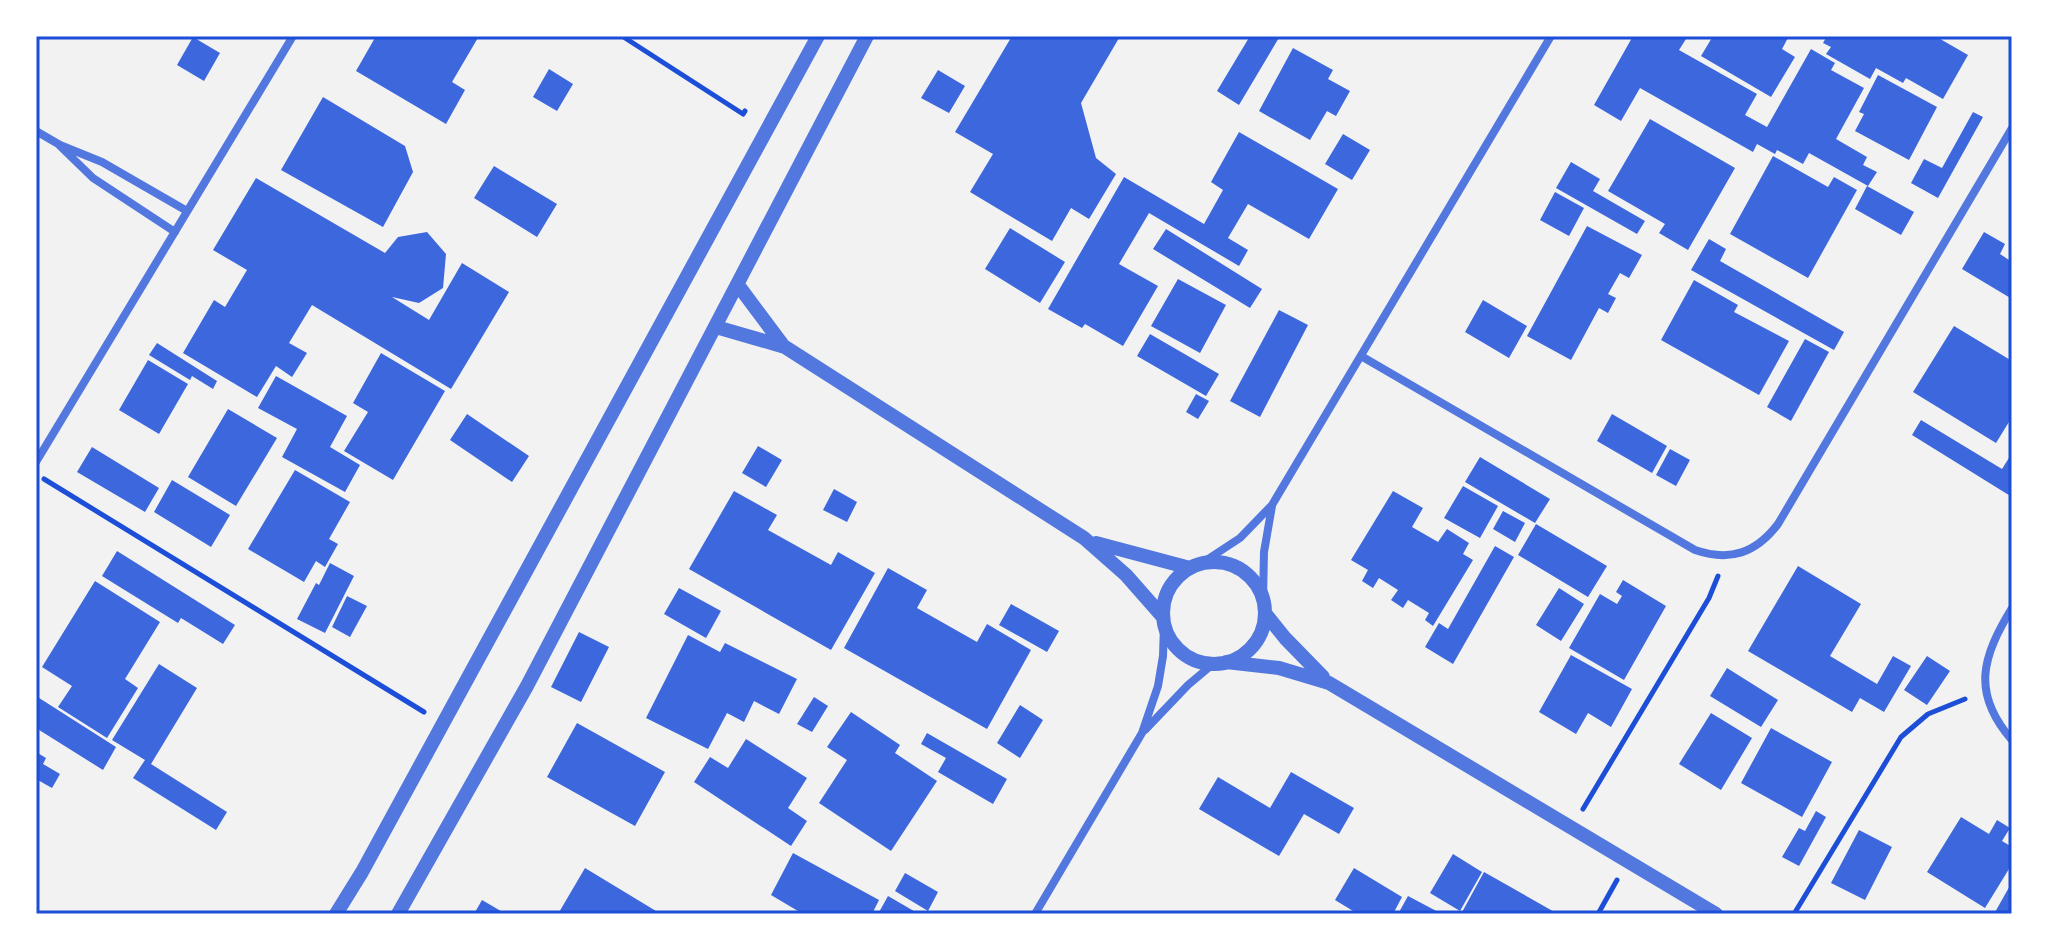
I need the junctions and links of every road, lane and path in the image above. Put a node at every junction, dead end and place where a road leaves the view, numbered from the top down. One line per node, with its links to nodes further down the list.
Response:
1 (293, 36): 10 (street)
2 (622, 36): 6 (path)
3 (818, 36): 28 (street)
4 (867, 36): 12 (street)
5 (1551, 36): 15 (street)
6 (751, 101)
7 (2012, 128): 20 (street)
8 (36, 131): 9 (street)
9 (60, 145): 10 (street); 11 (street)
10 (187, 211): 11 (street)
11 (175, 232): 16 (street)
12 (738, 285): 13 (street); 14 (street)
13 (716, 327): 14 (street); 34 (street)
14 (785, 347): 19 (street)
15 (1361, 356): 18 (street); 20 (street)
16 (36, 462)
17 (36, 474): 28 (path)
18 (1272, 505): 21 (street); 22 (street)
19 (1084, 538): 21 (street); 24 (street)
20 (1724, 556): 31 (path)
21 (1196, 566): 22 (street); 24 (street)
22 (1264, 607): 25 (street); 26 (street)
23 (2012, 608): 27 (street)
24 (1164, 621): 25 (street); 29 (street)
25 (1220, 663): 26 (street); 29 (street)
26 (1329, 683): 31 (street)
27 (1986, 697): 30 (street); 38 (path)
28 (442, 723): 33 (street)
29 (1142, 733): 35 (street)
30 (2012, 740)
31 (1572, 828): 32 (street)
32 (1628, 861): 36 (path); 37 (street)
33 (336, 914)
34 (398, 914)
35 (1035, 914)
36 (1598, 914)
37 (1716, 914)
38 (1794, 914)

